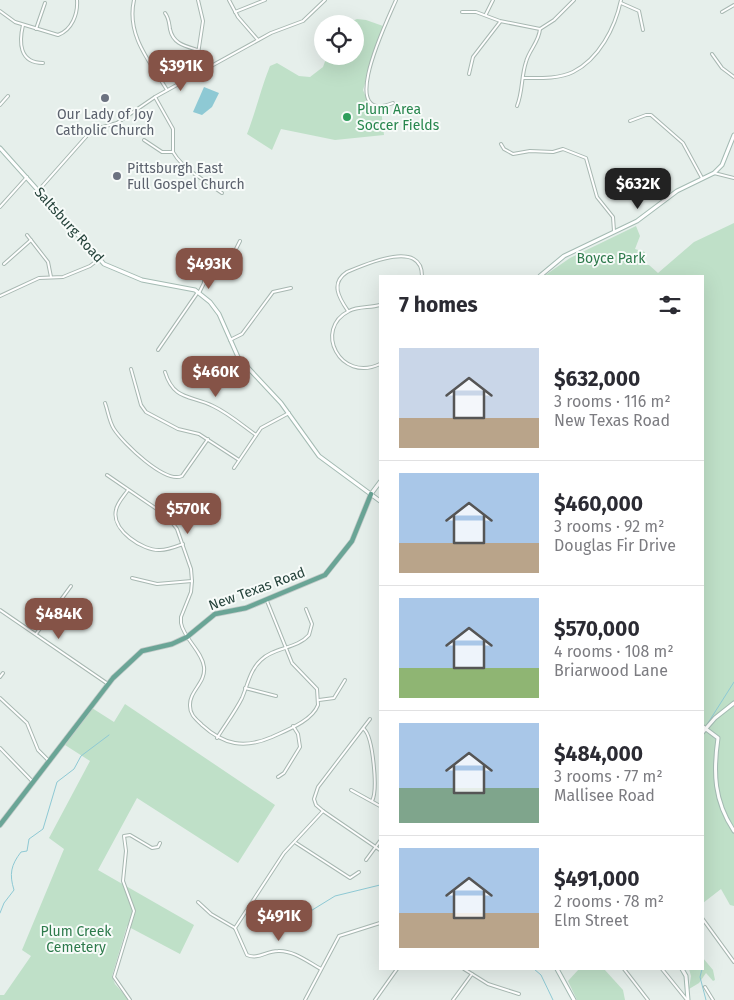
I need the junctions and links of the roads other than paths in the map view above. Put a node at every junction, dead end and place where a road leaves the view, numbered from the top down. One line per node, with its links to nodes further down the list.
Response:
1 (77, 0): 21 (street)
2 (134, 0): 32 (street)
3 (198, 0): 25 (street)
4 (229, 0): 14 (street)
5 (265, 0): 14 (street)
6 (325, 0): 24 (street)
7 (396, 0): 35 (street)
8 (493, 0): 18 (street)
9 (574, 0): 22 (street)
10 (621, 2): 23 (street); 31 (street)
11 (45, 3): 21 (street)
12 (734, 5): 16 (street)
13 (0, 11): 20 (street)
14 (235, 12): 24 (street)
15 (462, 12): 18 (street)
16 (722, 12)
17 (165, 13): 25 (street)
18 (486, 14): 19 (street)
19 (500, 22): 22 (street); 29 (street)
20 (23, 25): 21 (street); 27 (street)
21 (36, 29)
22 (540, 29): 31 (street)
23 (643, 30)
24 (258, 40): 28 (street)
25 (198, 50): 28 (street)
26 (712, 54): 30 (street)
27 (43, 63)
28 (203, 70): 32 (street)
29 (469, 74)
30 (734, 77)
31 (523, 78): 37 (street)
32 (167, 90): 34 (street)
33 (8, 96): 36 (street)
34 (155, 97): 44 (street); 49 (street)
35 (392, 103)
36 (0, 106)
37 (517, 106)
38 (630, 121): 47 (street)
39 (734, 135): 41 (main road)
40 (144, 140): 44 (street)
41 (733, 141): 45 (main road)
42 (501, 144): 52 (street)
43 (0, 148): 46 (main road, Saltsburg Road)
44 (173, 152): 50 (street)
45 (714, 173): 47 (main road); 48 (street)
46 (26, 177): 49 (main road, Saltsburg Road); 51 (street)
47 (702, 178): 52 (main road)
48 (734, 178)
49 (38, 191): 56 (main road, Saltsburg Road)
50 (222, 193)
51 (0, 206)
52 (614, 234): 59 (main road)
53 (27, 235): 54 (street)
54 (31, 240): 57 (street); 60 (street)
55 (240, 241): 62 (street)
56 (98, 259): 60 (street); 62 (main road, Saltsburg Road)
57 (4, 264)
58 (422, 275): 65 (street)
59 (541, 275)
60 (51, 277): 63 (street)
61 (291, 288): 66 (street)
62 (199, 292): 66 (main road); 67 (street)
63 (0, 296)
64 (379, 305): 65 (street)
65 (348, 311): 68 (street)
66 (230, 340): 72 (main road)
67 (158, 350)
68 (379, 364)
69 (131, 369): 74 (street)
70 (165, 372): 73 (street)
71 (105, 402): 74 (street)
72 (288, 413): 73 (street); 80 (main road)
73 (256, 435): 75 (street)
74 (208, 439): 75 (street)
75 (239, 460): 76 (street)
76 (234, 468)
77 (107, 476): 79 (street)
78 (379, 483): 80 (main road, New Texas Road)
79 (128, 490): 82 (street); 82 (street)
80 (371, 494): 81 (main road); 86 (main road, New Texas Road)
81 (379, 500)
82 (183, 544): 84 (street)
83 (132, 578): 84 (street)
84 (192, 581): 90 (street)
85 (72, 586): 89 (street)
86 (267, 600): 90 (main road, New Texas Road); 91 (street)
87 (306, 609): 91 (street)
88 (0, 610): 89 (street)
89 (36, 634): 95 (street)
90 (187, 637): 95 (main road, New Texas Road); 105 (street)
91 (285, 648): 96 (street); 99 (street)
92 (3, 673): 93 (street)
93 (0, 677)
94 (345, 680): 99 (street)
95 (108, 684): 107 (main road, New Texas Road)
96 (246, 688): 97 (street); 105 (street)
97 (276, 696)
98 (0, 698): 107 (street)
99 (319, 700): 102 (street)
100 (734, 703): 103 (main road)
101 (370, 718): 104 (street)
102 (292, 726): 105 (street); 108 (street)
103 (704, 727): 115 (main road)
104 (363, 729): 111 (street); 113 (street)
105 (217, 738)
106 (0, 748): 109 (street)
107 (48, 761): 109 (main road, New Texas Road)
108 (278, 777)
109 (32, 781): 114 (main road, New Texas Road)
110 (351, 790): 111 (street)
111 (372, 801): 112 (street)
112 (379, 805)
113 (323, 811): 116 (street); 119 (street)
114 (0, 825)
115 (734, 831)
116 (296, 842): 122 (street); 126 (street)
117 (160, 843): 138 (street)
118 (379, 844): 119 (street)
119 (376, 848): 120 (street); 121 (street)
120 (379, 850)
121 (366, 860)
122 (359, 872)
123 (198, 902): 126 (street)
124 (704, 921): 127 (street)
125 (379, 923): 128 (street)
126 (235, 928): 128 (street)
127 (734, 962)
128 (321, 969): 139 (street)
129 (396, 970): 140 (street)
130 (466, 970): 135 (street)
131 (558, 970): 142 (main road)
132 (625, 970): 143 (street)
133 (663, 970): 144 (street)
134 (683, 970): 144 (main road)
135 (472, 974): 137 (street); 141 (street)
136 (705, 988): 145 (street)
137 (519, 994)
138 (130, 1000)
139 (305, 1000)
140 (375, 1000)
141 (453, 1000)
142 (574, 1000)
143 (648, 1000)
144 (687, 1000)
145 (713, 1000)

